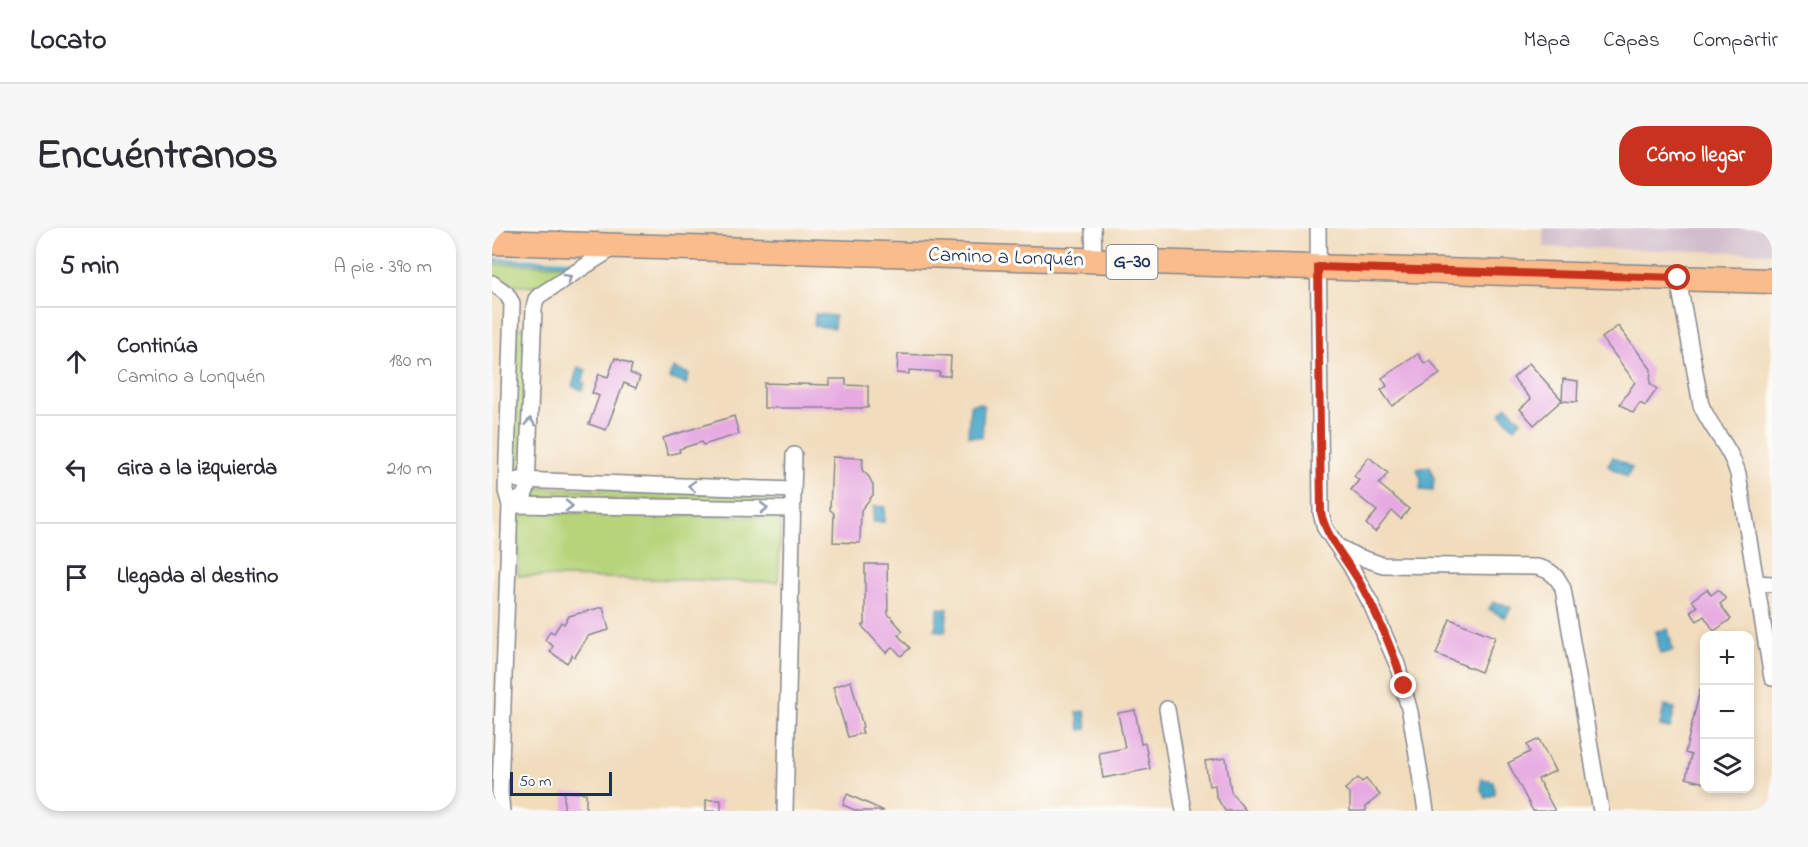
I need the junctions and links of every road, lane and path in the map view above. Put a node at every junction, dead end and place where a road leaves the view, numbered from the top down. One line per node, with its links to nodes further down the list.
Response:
1 (1093, 228): 5 (street)
2 (1318, 228): 6 (street)
3 (492, 242): 4 (main road, Camino a Lonquén / G-30)
4 (616, 245): 5 (main road, Camino a Lonquén / G-30); 11 (street, one-way to 4)
5 (1094, 260): 6 (main road, Camino a Lonquén / G-30)
6 (1318, 267): 7 (main road, Camino a Lonquén / G-30); 18 (street)
7 (1678, 278): 8 (main road, Camino a Lonquén / G-30); 19 (street)
8 (1772, 281)
9 (492, 283): 10 (street)
10 (506, 293): 11 (street); 13 (street)
11 (540, 295): 14 (street, one-way to 11)
12 (794, 456): 15 (street)
13 (506, 480): 14 (street); 16 (street)
14 (528, 481): 15 (street, one-way to 14); 16 (street)
15 (793, 490): 17 (street)
16 (510, 505): 17 (street, one-way to 17); 23 (street)
17 (792, 508): 24 (street)
18 (1336, 544): 26 (street); 27 (street)
19 (1756, 583): 20 (street); 21 (street)
20 (1772, 584)
21 (1772, 678)
22 (1167, 709): 25 (street)
23 (502, 811)
24 (785, 811)
25 (1184, 811)
26 (1426, 811)
27 (1601, 811)

